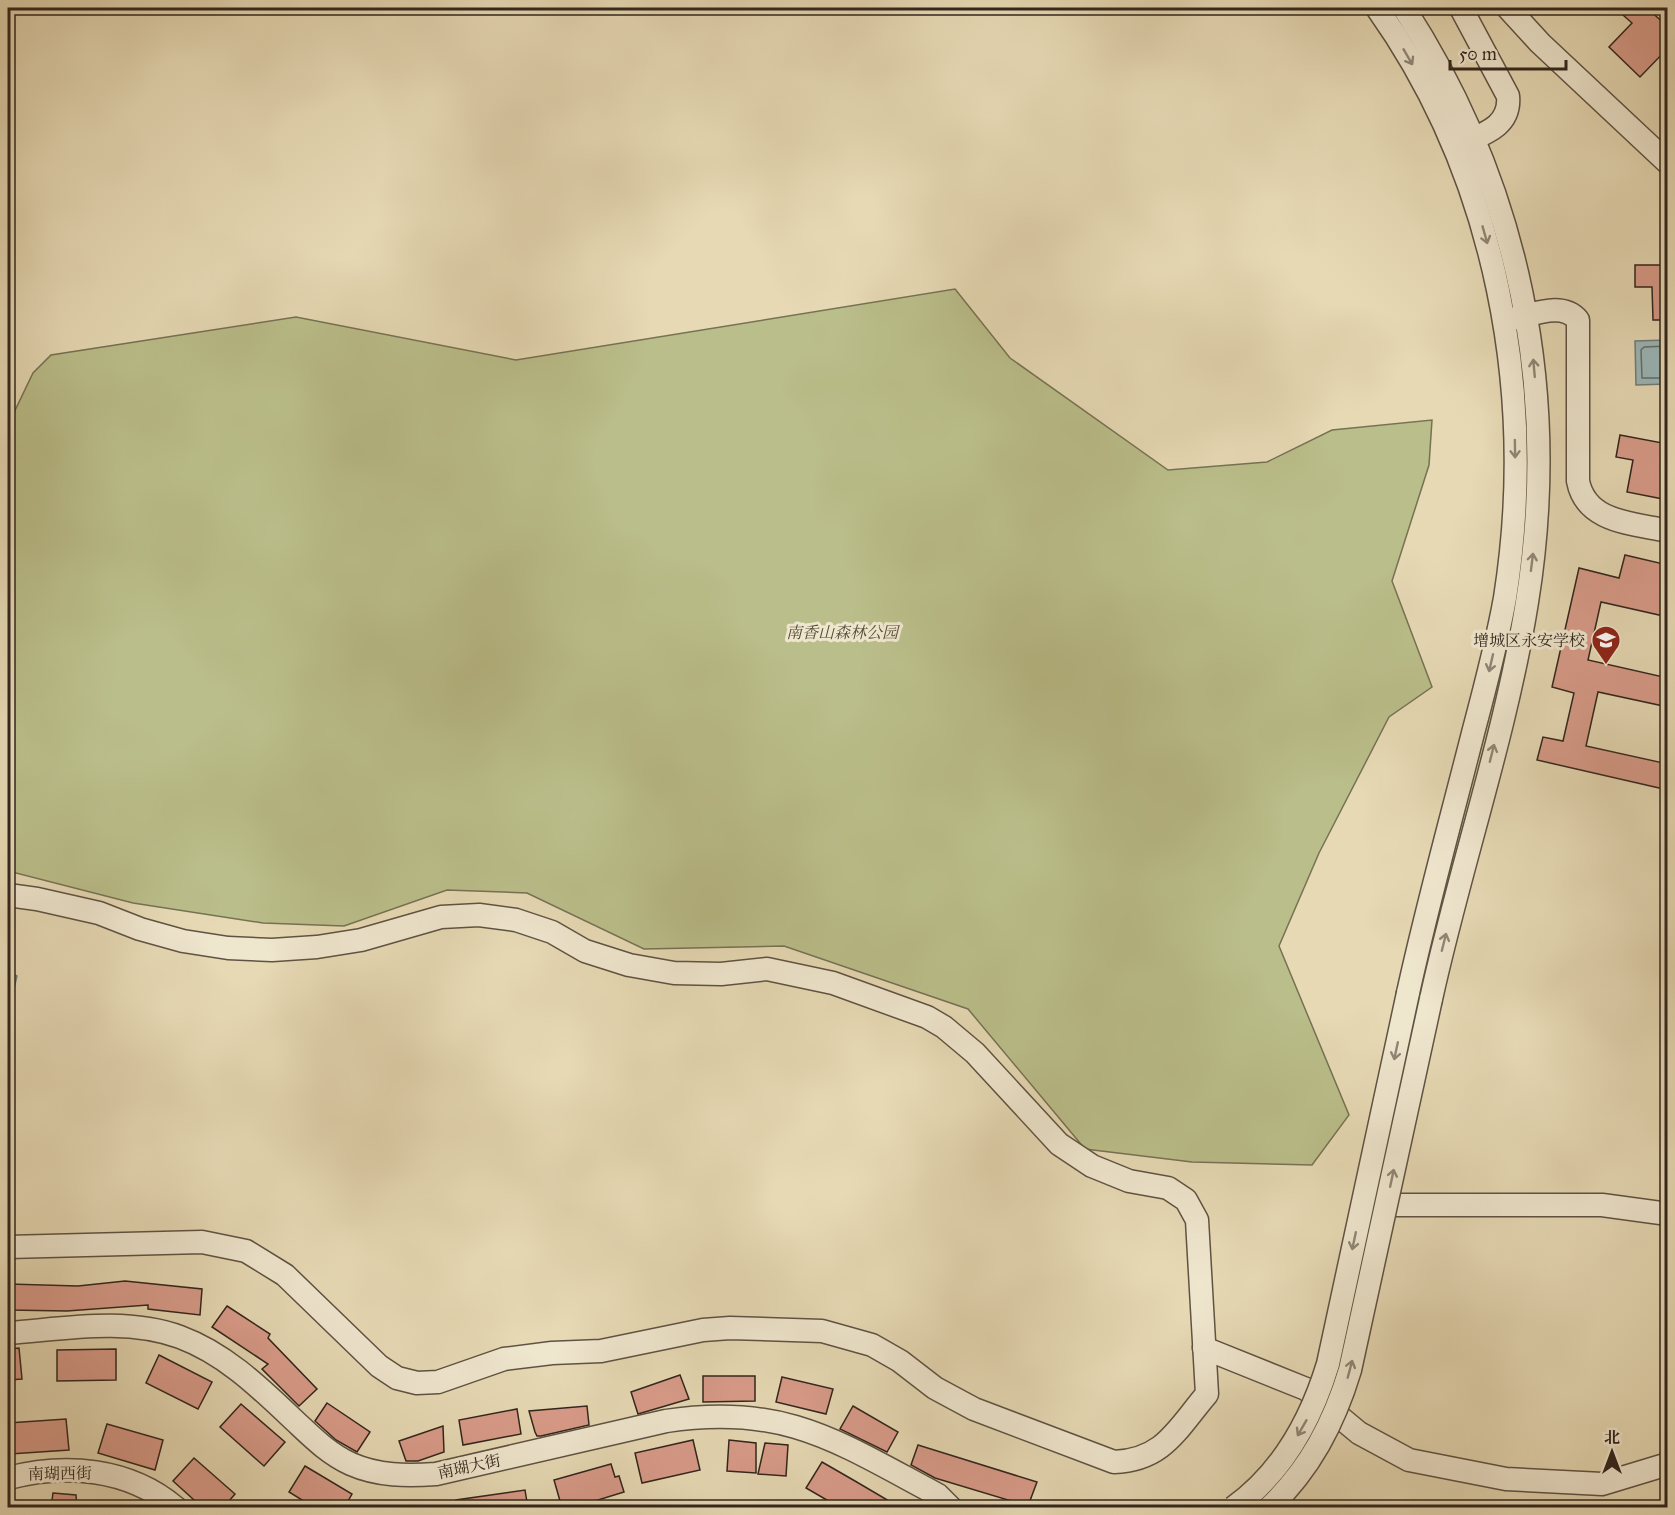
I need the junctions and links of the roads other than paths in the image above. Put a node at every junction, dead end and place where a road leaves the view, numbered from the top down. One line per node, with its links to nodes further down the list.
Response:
1 (1377, 8): 6 (street, one-way to 6)
2 (1404, 8): 5 (street)
3 (1461, 8): 5 (street)
4 (1508, 8): 7 (street)
5 (1475, 138): 6 (street); 8 (street)
6 (1454, 147): 9 (street, one-way to 9)
7 (1668, 163)
8 (1527, 316): 9 (street); 10 (street); 12 (street, one-way to 8, bridge)
9 (1504, 321): 21 (street, one-way to 21, bridge)
10 (1668, 531)
11 (8, 896): 16 (street)
12 (1386, 1205): 13 (street); 22 (street, one-way to 12, bridge)
13 (1668, 1214)
14 (8, 1247): 16 (street)
15 (8, 1333): 20 (street, 南瑚大街)
16 (1204, 1348): 17 (street)
17 (1668, 1464)
18 (8, 1478): 19 (street, 南瑚西街)
19 (176, 1508)
20 (951, 1508)
21 (1233, 1508)
22 (1269, 1508)

